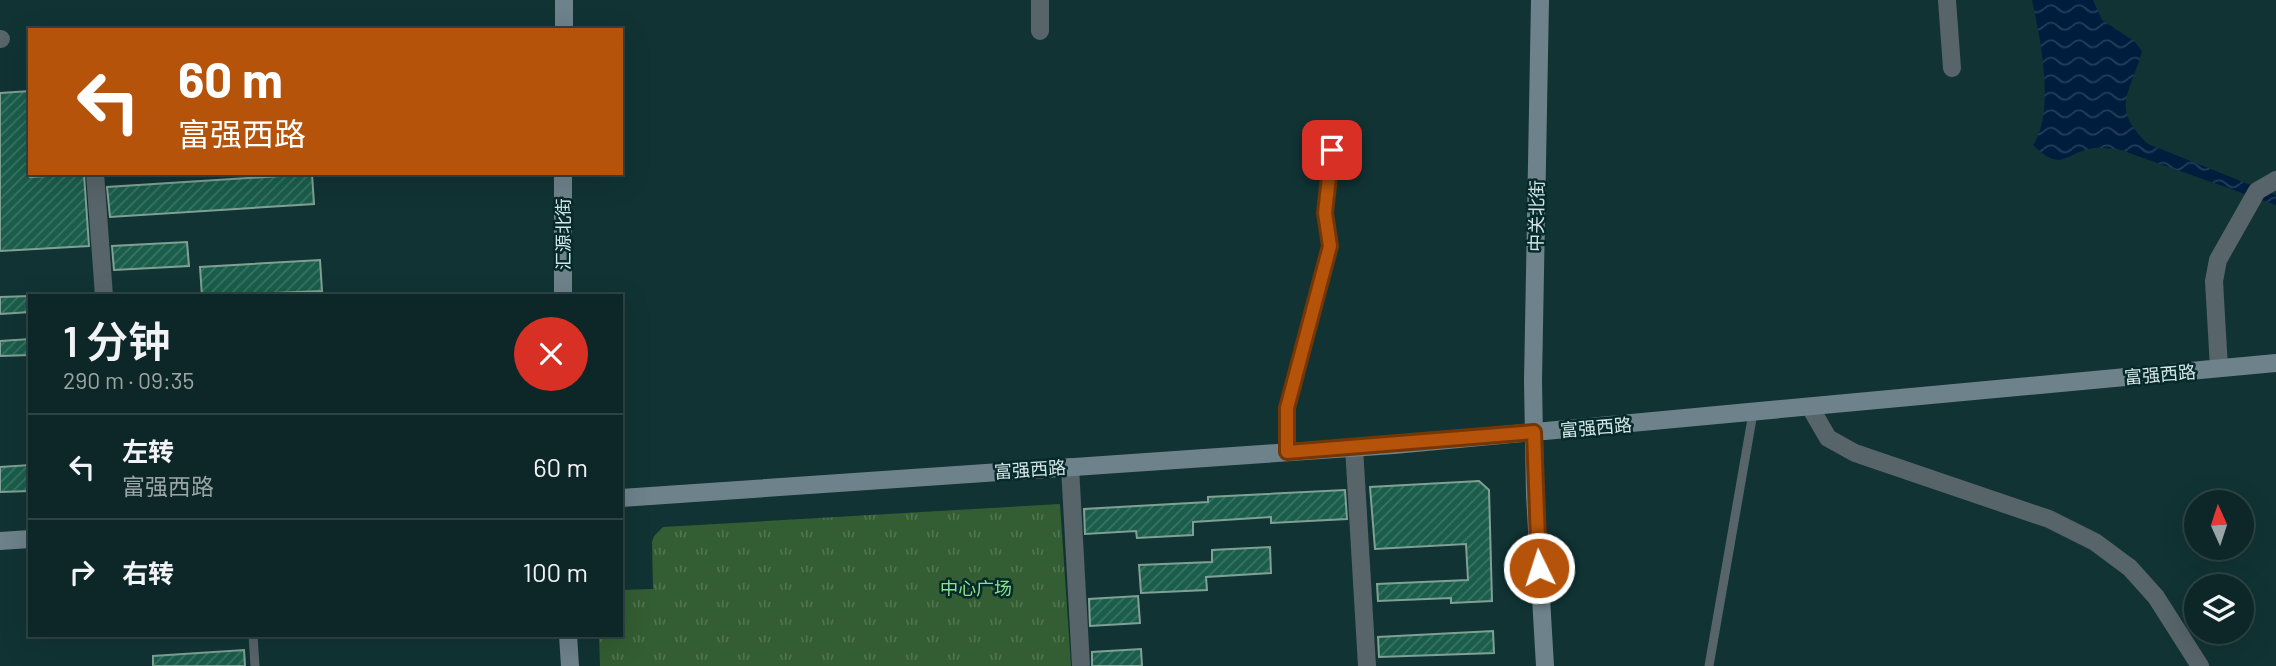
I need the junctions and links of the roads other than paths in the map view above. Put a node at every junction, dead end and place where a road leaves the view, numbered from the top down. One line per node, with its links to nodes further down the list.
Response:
1 (564, 0): 5 (street)
2 (1040, 0): 6 (street)
3 (1540, 0): 18 (street, 中关北街)
4 (1947, 0): 7 (street)
5 (564, 28)
6 (1040, 31)
7 (1952, 68)
8 (1332, 150): 20 (lane)
9 (95, 175): 12 (street)
10 (563, 175): 13 (street, 汇源北街)
11 (2276, 180): 15 (street)
12 (104, 294)
13 (563, 294)
14 (2276, 363): 15 (street, 富强西路)
15 (2219, 369): 16 (street, 富强西路)
16 (1810, 407): 17 (street, 富强西路); 33 (street)
17 (1753, 412): 18 (street, 富强西路); 32 (lane)
18 (1534, 432): 19 (street, 富强西路); 31 (street, 中关北街)
19 (1354, 447): 20 (street, 富强西路); 30 (street)
20 (1287, 452): 21 (street, 富强西路)
21 (1070, 467): 22 (street, 富强西路); 29 (street)
22 (623, 498)
23 (28, 539): 24 (street)
24 (0, 541)
25 (253, 637): 27 (lane)
26 (568, 637): 28 (street)
27 (255, 666)
28 (570, 666)
29 (1081, 666)
30 (1367, 666)
31 (1545, 666)
32 (1709, 666)
33 (2200, 666)

